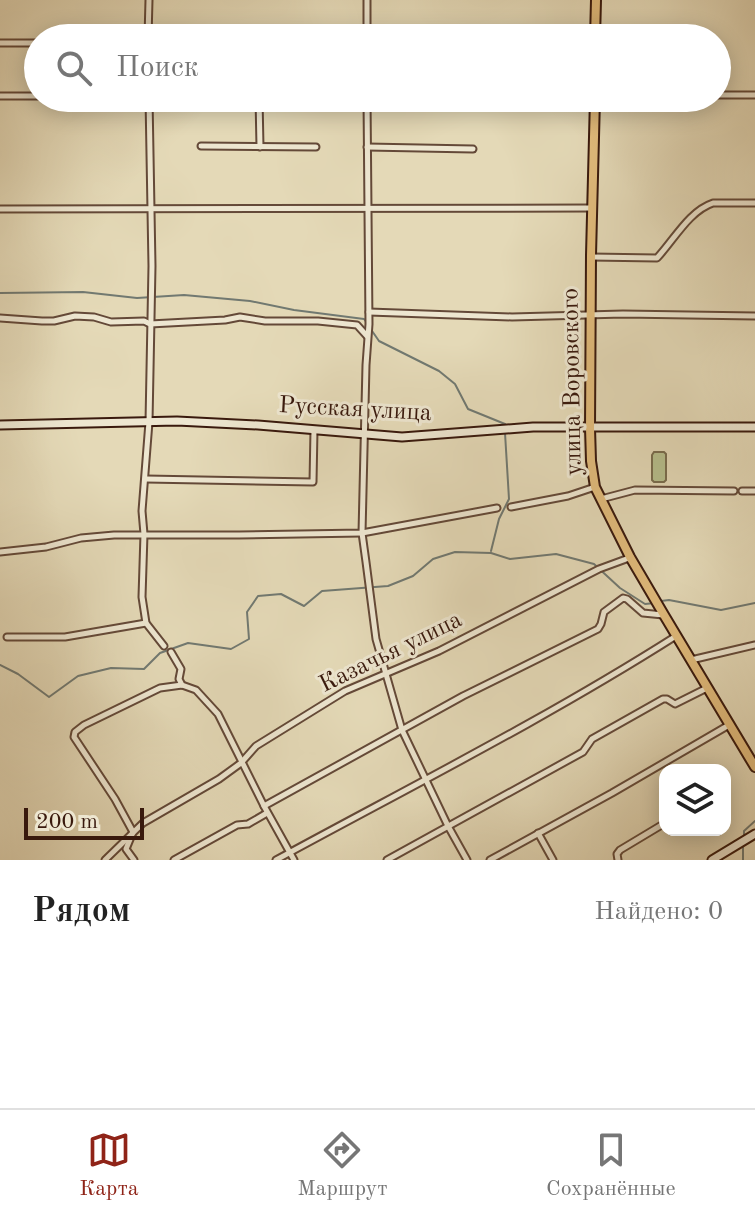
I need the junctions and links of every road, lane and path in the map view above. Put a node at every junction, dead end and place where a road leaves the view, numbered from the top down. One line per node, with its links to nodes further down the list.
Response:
1 (149, 0): 4 (street)
2 (367, 0): 5 (street)
3 (596, 0): 6 (main road)
4 (148, 24)
5 (367, 24)
6 (595, 24)
7 (0, 43): 8 (street)
8 (24, 43)
9 (731, 95): 10 (street)
10 (755, 95)
11 (0, 96): 12 (street)
12 (24, 96)
13 (149, 112): 24 (street)
14 (259, 112): 18 (street)
15 (367, 112): 20 (street)
16 (595, 112): 25 (main road, улица Воровского)
17 (201, 146): 18 (street)
18 (260, 147): 19 (street)
19 (316, 147)
20 (367, 147): 21 (street); 23 (street)
21 (473, 149)
22 (755, 203): 27 (street)
23 (367, 207): 24 (street); 25 (street); 28 (street)
24 (150, 208): 26 (street); 32 (street)
25 (593, 208): 27 (main road, улица Воровского)
26 (0, 209)
27 (591, 257): 29 (main road, улица Воровского)
28 (369, 312): 29 (street); 33 (street)
29 (591, 315): 30 (street); 37 (main road, улица Воровского)
30 (755, 316)
31 (0, 318): 32 (street)
32 (150, 324): 33 (street); 34 (street)
33 (367, 336): 39 (street)
34 (149, 422): 35 (street, Русская улица); 38 (street, Русская улица); 40 (street)
35 (0, 425)
36 (755, 427): 37 (street, Русская улица)
37 (590, 428): 39 (street, Русская улица); 41 (main road, улица Воровского)
38 (314, 429): 39 (street, Русская улица); 40 (street)
39 (366, 435): 48 (street)
40 (146, 479): 49 (street)
41 (595, 487): 45 (main road, улица Воровского); 46 (street)
42 (734, 491): 45 (street)
43 (742, 491): 44 (street)
44 (755, 491)
45 (600, 499): 51 (main road, улица Воровского)
46 (511, 507)
47 (497, 508): 48 (street)
48 (362, 533): 49 (street); 60 (street)
49 (144, 534): 50 (street); 53 (street)
50 (0, 552)
51 (630, 557): 52 (main road, улица Воровского); 60 (street, Казачья улица)
52 (664, 615): 54 (main road, улица Воровского); 64 (street)
53 (146, 623): 55 (street); 57 (street)
54 (676, 636): 59 (main road, улица Воровского); 67 (street)
55 (7, 637)
56 (755, 645): 59 (street)
57 (164, 646)
58 (171, 652): 61 (street)
59 (691, 660): 62 (main road, улица Воровского)
60 (385, 675): 64 (street); 65 (street, Казачья улица)
61 (182, 685): 65 (street); 71 (street)
62 (707, 688): 63 (main road, улица Воровского); 69 (street)
63 (730, 725): 66 (main road, улица Воровского); 72 (street)
64 (402, 730): 67 (street); 68 (street)
65 (241, 763): 68 (street); 71 (street, Казачья улица)
66 (755, 767)
67 (427, 779): 69 (street); 74 (street)
68 (266, 809): 74 (street); 77 (street)
69 (448, 826): 80 (street); 81 (street)
70 (659, 827): 84 (street)
71 (133, 832): 75 (street, Казачья улица); 76 (street)
72 (538, 833): 82 (street); 83 (street)
73 (755, 834): 85 (street)
74 (290, 852): 78 (street); 79 (street)
75 (105, 860)
76 (134, 860)
77 (174, 860)
78 (276, 860)
79 (294, 860)
80 (387, 860)
81 (467, 860)
82 (490, 860)
83 (553, 860)
84 (618, 860)
85 (712, 860)

